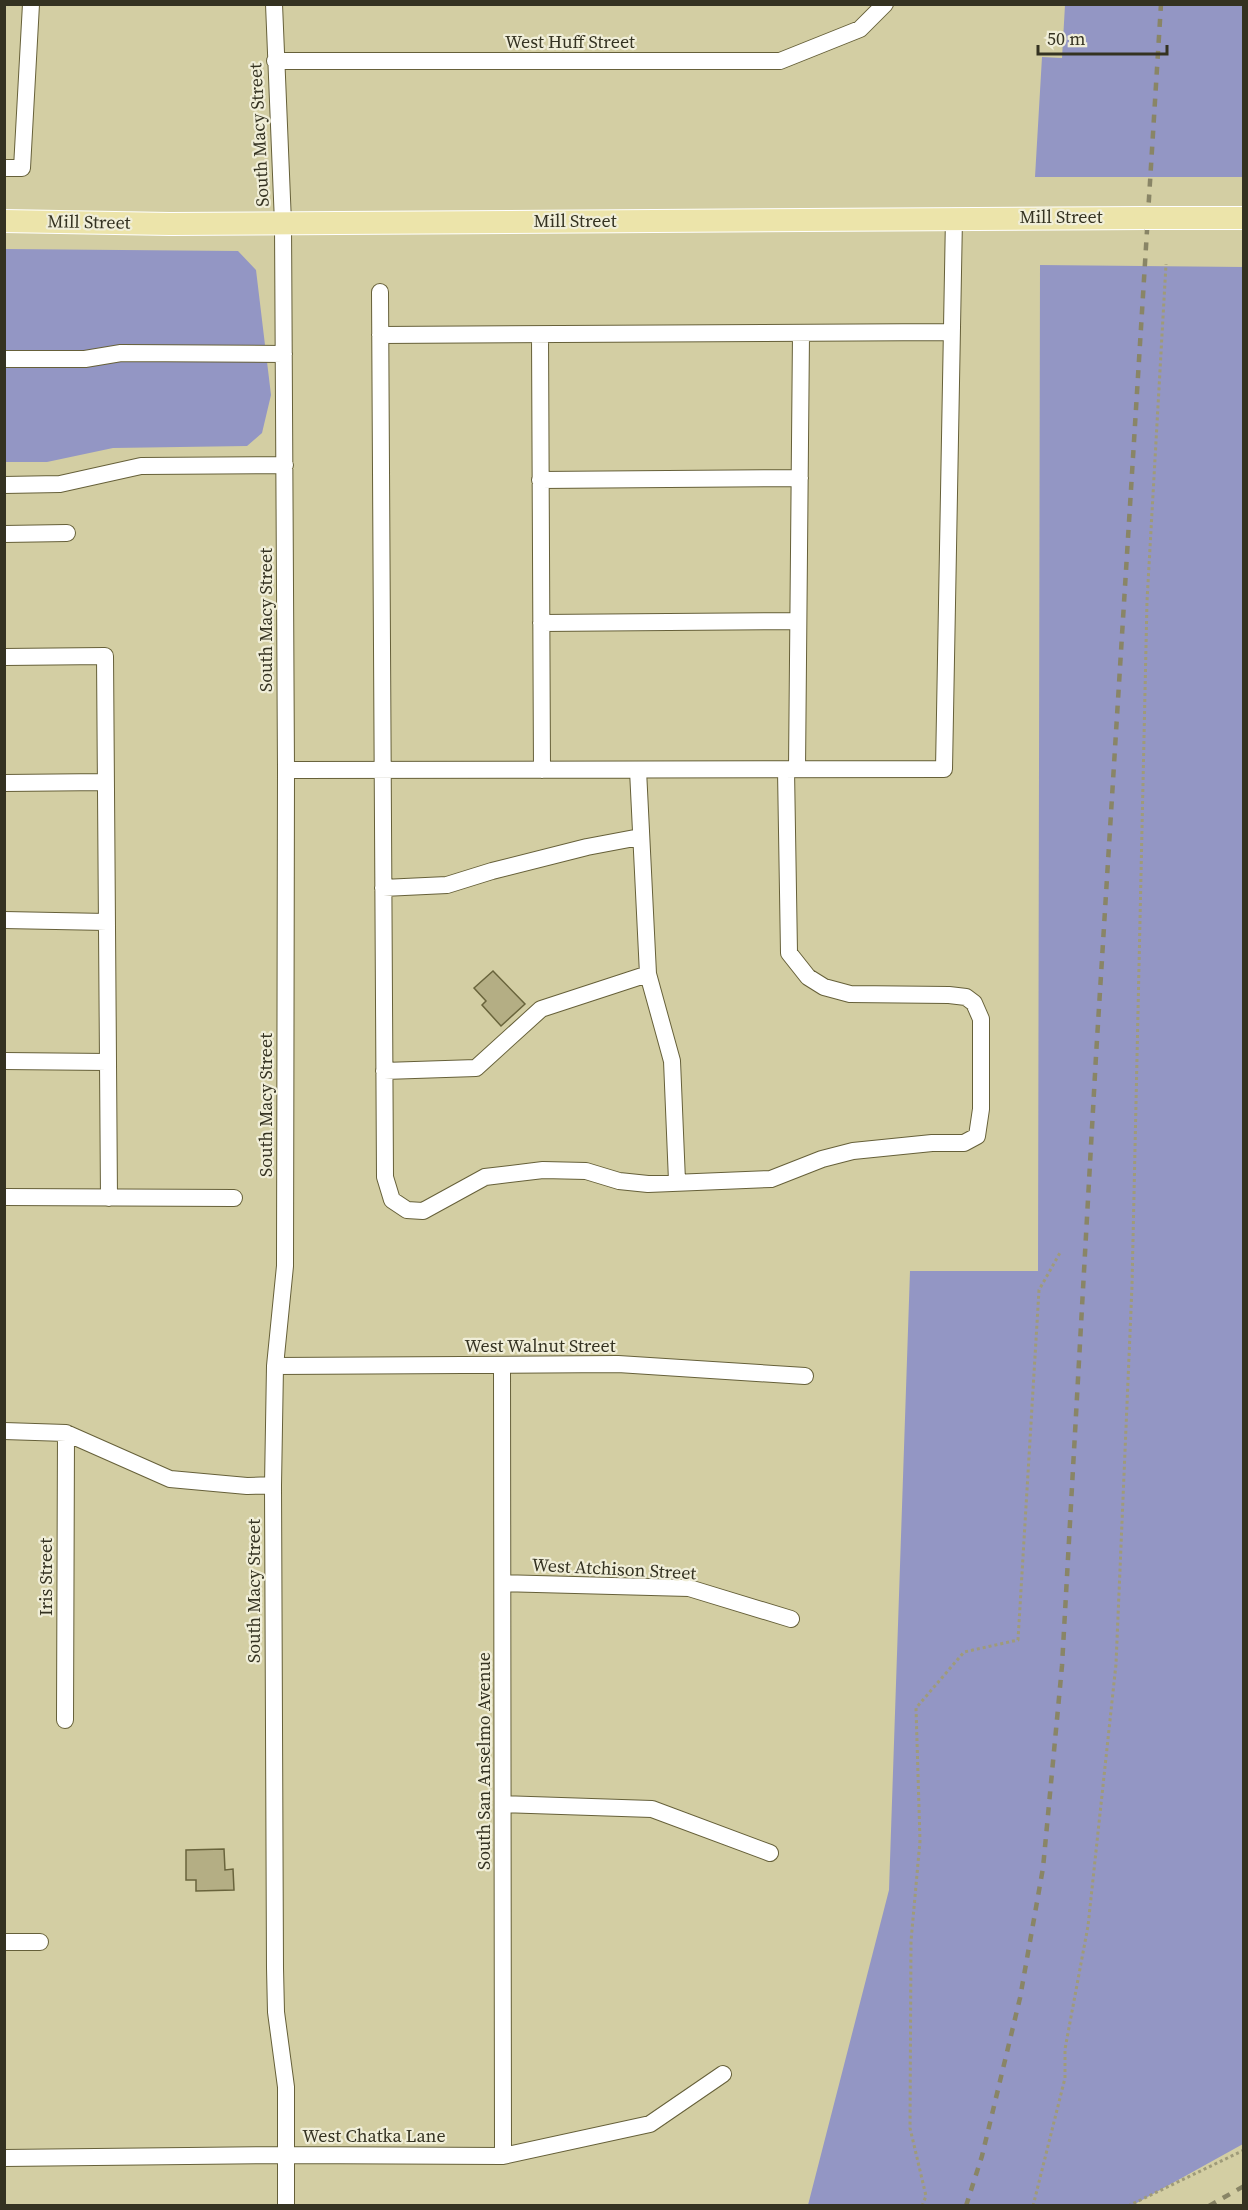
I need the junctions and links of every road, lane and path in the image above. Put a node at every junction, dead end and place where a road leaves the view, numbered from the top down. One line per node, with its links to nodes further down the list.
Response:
1 (31, 4): 5 (street)
2 (274, 4): 4 (street, South Macy Street)
3 (885, 4): 4 (street, West Huff Street)
4 (275, 62): 9 (street, South Macy Street)
5 (4, 168)
6 (954, 217): 7 (main road, Mill Street, bridge); 9 (main road, Mill Street); 12 (street)
7 (1244, 218)
8 (4, 221): 9 (main road, Mill Street)
9 (283, 223): 16 (street, South Macy Street)
10 (1166, 264): 67 (path)
11 (380, 292): 14 (street)
12 (950, 332): 13 (street); 27 (street)
13 (801, 334): 15 (street); 19 (street)
14 (380, 335): 15 (street); 29 (street)
15 (540, 335): 20 (street)
16 (284, 354): 17 (street); 18 (street, South Macy Street)
17 (4, 359)
18 (285, 465): 21 (street); 28 (street, South Macy Street)
19 (800, 478): 20 (street); 24 (street)
20 (540, 480): 25 (street)
21 (4, 485)
22 (67, 533): 23 (street)
23 (4, 534)
24 (798, 621): 25 (street); 27 (street)
25 (542, 623): 30 (street)
26 (4, 657): 33 (street)
27 (791, 769): 31 (street); 42 (street)
28 (286, 770): 29 (street); 47 (street, South Macy Street)
29 (381, 770): 30 (street); 35 (street)
30 (542, 770): 31 (street)
31 (638, 770): 34 (street)
32 (4, 783): 33 (street)
33 (106, 783): 37 (street)
34 (640, 837): 35 (street); 38 (street)
35 (383, 888): 41 (street)
36 (4, 920): 37 (street)
37 (107, 922): 40 (street)
38 (648, 974): 41 (street); 42 (street)
39 (4, 1061): 40 (street)
40 (108, 1062): 44 (street)
41 (384, 1071): 42 (street)
42 (676, 1181)
43 (4, 1197): 44 (street)
44 (109, 1198): 45 (street)
45 (234, 1198)
46 (1061, 1251): 66 (path)
47 (275, 1366): 48 (street, West Walnut Street); 52 (street, South Macy Street)
48 (502, 1366): 49 (street, West Walnut Street); 53 (street, South San Anselmo Avenue)
49 (805, 1376)
50 (4, 1431): 51 (street)
51 (66, 1433): 52 (street); 55 (street, Iris Street)
52 (273, 1485): 62 (street, South Macy Street)
53 (504, 1583): 54 (street, West Atchison Street); 56 (street, South San Anselmo Avenue)
54 (791, 1619)
55 (65, 1720)
56 (503, 1804): 57 (street); 63 (street, South San Anselmo Avenue)
57 (770, 1853)
58 (4, 1942): 59 (street)
59 (40, 1942)
60 (723, 2073): 63 (street, West Chatka Lane)
61 (1244, 2150): 68 (path)
62 (286, 2154): 63 (street, West Chatka Lane); 64 (street, West Chatka Lane); 65 (street, South Macy Street)
63 (502, 2156)
64 (4, 2158)
65 (286, 2205)
66 (921, 2205)
67 (1033, 2205)
68 (1128, 2205)

